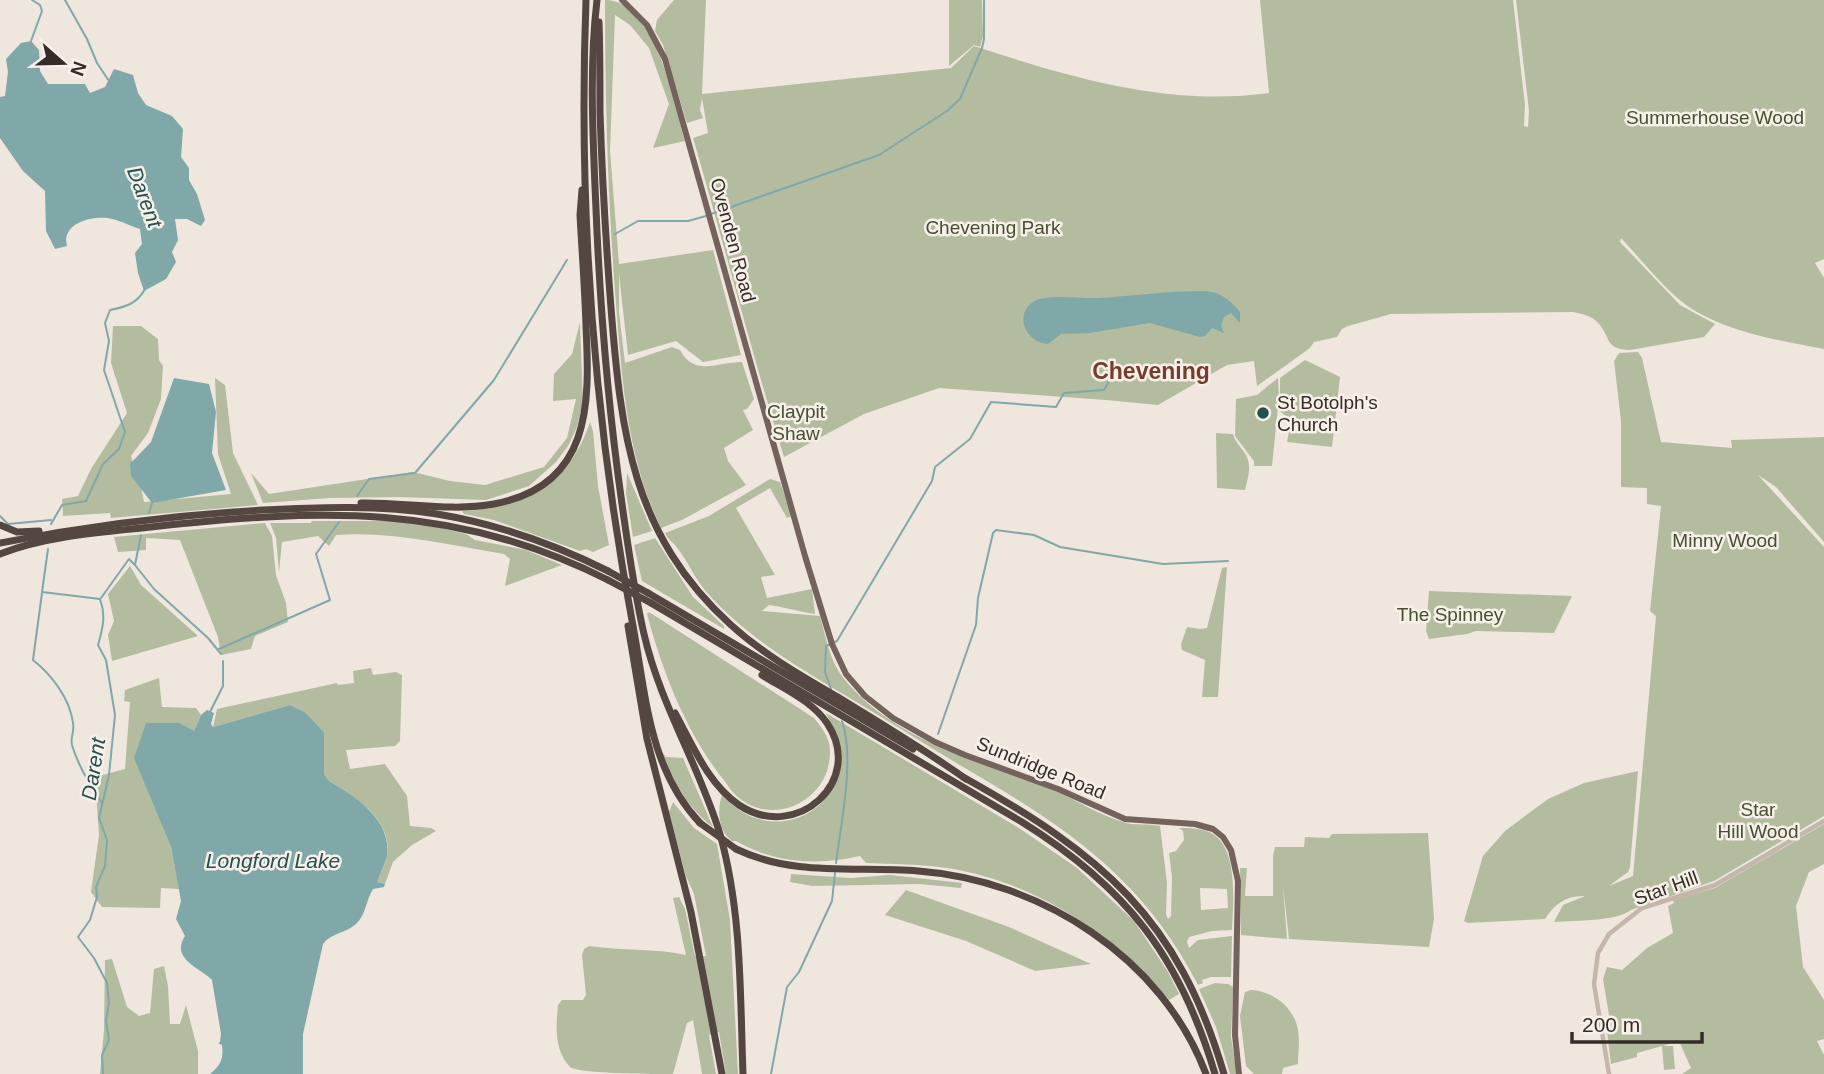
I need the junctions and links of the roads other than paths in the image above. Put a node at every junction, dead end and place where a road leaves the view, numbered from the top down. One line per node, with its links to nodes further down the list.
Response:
1 (586, 0): 4 (highway)
2 (597, 0): 13 (highway); 14 (highway)
3 (622, 0): 5 (main road, Ovenden Road)
4 (585, 165): 6 (highway); 11 (highway)
5 (780, 467): 21 (main road, Sundridge Road)
6 (303, 508): 8 (highway); 14 (highway, bridge)
7 (0, 525): 8 (highway)
8 (65, 531): 9 (highway)
9 (0, 543)
10 (0, 552): 12 (highway, bridge)
11 (620, 556): 16 (highway); 18 (highway, bridge)
12 (709, 639): 13 (highway); 19 (highway)
13 (658, 681): 17 (highway)
14 (966, 779): 20 (highway)
15 (1824, 821): 22 (street, Star Hill)
16 (722, 1074)
17 (743, 1074)
18 (1206, 1074)
19 (1214, 1074)
20 (1224, 1074)
21 (1239, 1074)
22 (1609, 1074)

